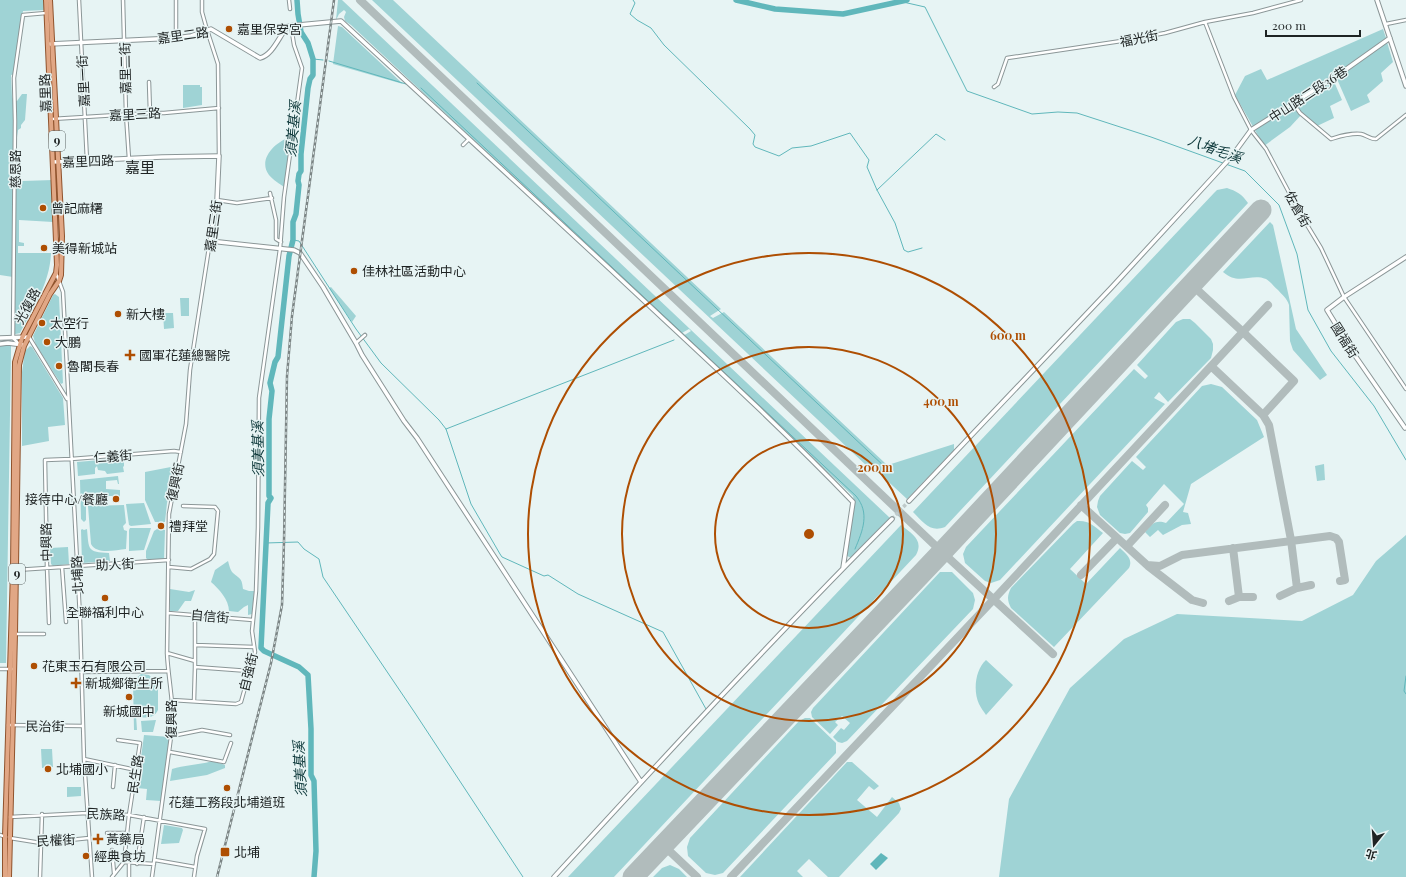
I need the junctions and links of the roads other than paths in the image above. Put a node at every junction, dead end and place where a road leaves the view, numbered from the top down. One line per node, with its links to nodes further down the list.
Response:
1 (46, 0): 11 (main road, 嘉里路 / 9)
2 (50, 0): 21 (main road, 嘉里路 / 9)
3 (79, 0): 20 (street, 嘉里一街)
4 (123, 0): 19 (street, 嘉里二街)
5 (176, 0): 17 (street)
6 (202, 0): 16 (street, 嘉里三街)
7 (289, 0): 10 (street)
8 (1301, 0): 13 (street, 福光街)
9 (1377, 0): 14 (street)
10 (290, 9)
11 (46, 13): 21 (main road, 嘉里路 / 9); 52 (street, 慈恩路)
12 (1406, 20): 14 (street)
13 (1205, 22): 24 (street, 福光街); 32 (street, 佐倉街)
14 (1386, 24): 18 (street)
15 (293, 26): 16 (street, 嘉里二路); 33 (street); 43 (street, 自強街)
16 (207, 30): 17 (street, 嘉里二路); 26 (street, 嘉里三街)
17 (176, 38): 19 (street, 嘉里二路)
18 (1390, 38): 23 (street); 25 (street, 中山路二段36巷)
19 (124, 41): 20 (street, 嘉里二路); 28 (street, 嘉里二街)
20 (81, 43): 21 (street, 嘉里二路); 30 (street, 嘉里一街)
21 (51, 44): 31 (main road, 嘉里路 / 9)
22 (149, 82): 27 (street)
23 (1406, 86)
24 (994, 87)
25 (1293, 103): 29 (street); 32 (street, 中山路二段36巷)
26 (219, 108): 27 (street, 嘉里三路); 35 (street, 嘉里三街)
27 (150, 113): 28 (street, 嘉里三路)
28 (126, 114): 30 (street, 嘉里三路); 36 (street, 嘉里二街)
29 (1406, 115)
30 (85, 117): 31 (street, 嘉里三路); 37 (street, 嘉里一街)
31 (54, 119): 38 (main road, 嘉里路 / 9)
32 (1251, 130): 48 (street, 佐倉街); 64 (street, 中山路二段36巷)
33 (469, 139): 34 (street); 72 (street)
34 (462, 144)
35 (219, 156): 36 (street, 嘉里四路); 41 (street, 嘉里三街)
36 (129, 160): 37 (street, 嘉里四路)
37 (87, 161): 38 (street, 嘉里四路)
38 (56, 162): 46 (main road, 嘉里路 / 9); 47 (main road, 嘉里路 / 9)
39 (270, 193): 40 (street)
40 (272, 198): 41 (street); 43 (street)
41 (217, 200): 42 (street, 嘉里三街)
42 (210, 241): 44 (street); 61 (street, 嘉里三街)
43 (281, 242): 44 (street, 自強街)
44 (280, 249): 54 (street); 76 (street, 自強街)
45 (1406, 257): 48 (street, 國福街)
46 (56, 273): 47 (street, 北埔路); 53 (main road, 光復路 / 9)
47 (59, 281): 50 (main road, 光復路 / 9); 59 (street, 北埔路)
48 (1344, 297): 58 (street, 佐倉街); 60 (street, 國福街)
49 (364, 334): 54 (street)
50 (29, 337): 53 (street); 57 (main road, 光復路 / 9); 59 (street)
51 (0, 338): 52 (street)
52 (13, 338): 53 (street); 56 (street)
53 (22, 338): 56 (main road, 光復路 / 9)
54 (356, 343): 103 (street)
55 (0, 344): 56 (street)
56 (19, 344): 57 (street); 73 (main road, 光復路 / 9)
57 (24, 346): 73 (main road, 光復路 / 9)
58 (1406, 389)
59 (68, 399): 62 (street, 北埔路)
60 (1405, 428)
61 (181, 452): 62 (street, 仁義街); 67 (street, 復興街)
62 (71, 459): 63 (street, 仁義街); 68 (street, 北埔路)
63 (45, 460): 71 (street, 中興路)
64 (909, 501)
65 (183, 506): 70 (street)
66 (892, 519): 72 (street)
67 (169, 560): 68 (street, 助人街); 70 (street, 復興路)
68 (77, 566): 69 (street, 助人街); 90 (street, 北埔路)
69 (62, 567): 71 (street, 助人街); 77 (street)
70 (169, 567): 74 (street, 復興路)
71 (47, 568): 73 (street, 助人街); 78 (street, 中興路)
72 (843, 568): 103 (street)
73 (15, 570): 79 (main road, 光復路 / 9); 86 (main road, 光復路 / 9)
74 (168, 613): 75 (street, 自信街); 83 (street, 復興路)
75 (195, 615): 76 (street, 自信街); 81 (street)
76 (253, 620): 82 (street, 自強街)
77 (66, 622)
78 (49, 623)
79 (16, 634): 80 (street); 86 (main road, 光復路 / 9)
80 (44, 634)
81 (194, 645): 82 (street); 84 (street)
82 (254, 647): 89 (street, 自強街)
83 (167, 653): 84 (street); 88 (street, 復興路)
84 (195, 660): 85 (street)
85 (195, 667): 89 (street); 92 (street)
86 (12, 669): 87 (street); 93 (main road, 光復路 / 9)
87 (0, 670)
88 (168, 671): 90 (street); 91 (street, 復興路)
89 (248, 671): 92 (street, 自強街)
90 (81, 672): 94 (street, 北埔路)
91 (172, 700): 92 (street, 自強街); 96 (street, 復興路)
92 (194, 701)
93 (10, 725): 94 (street, 民治街); 108 (main road, 光復路 / 9)
94 (83, 726): 100 (street, 北埔路)
95 (230, 735): 96 (street)
96 (172, 736): 99 (street, 復興路)
97 (118, 740): 102 (street, 民生路)
98 (231, 743): 99 (street)
99 (170, 752): 110 (street, 復興路)
100 (84, 759): 101 (street); 105 (street, 北埔路)
101 (115, 765): 102 (street); 104 (street)
102 (136, 770): 107 (street, 民生路)
103 (641, 782): 132 (street)
104 (113, 787)
105 (87, 813): 106 (street, 民族路); 107 (street, 民族路); 114 (street, 北埔路)
106 (42, 814): 108 (street, 民族路); 115 (street)
107 (129, 815): 109 (street, 民族路); 112 (street, 民生路)
108 (8, 817): 113 (main road, 光復路 / 9)
109 (144, 817): 110 (street, 民族路); 120 (street)
110 (160, 820): 117 (street, 復興路); 122 (street, 民族路)
111 (107, 833): 112 (street)
112 (127, 833): 118 (street, 民生路)
113 (5, 836): 115 (street, 民權街); 124 (main road, 光復路 / 9); 125 (main road, 光復路 / 9)
114 (89, 838): 115 (street, 民權街); 127 (street, 北埔路)
115 (41, 843): 126 (street)
116 (112, 850): 123 (street)
117 (155, 860): 121 (street, 復興路); 122 (street)
118 (124, 862): 119 (street); 123 (street)
119 (129, 863): 120 (street); 129 (street)
120 (137, 864): 121 (street)
121 (154, 864): 130 (street, 復興路)
122 (195, 867): 131 (street)
123 (114, 874): 128 (street)
124 (5, 877)
125 (8, 877)
126 (40, 877)
127 (92, 877)
128 (112, 877)
129 (129, 877)
130 (152, 877)
131 (194, 877)
132 (554, 877)

